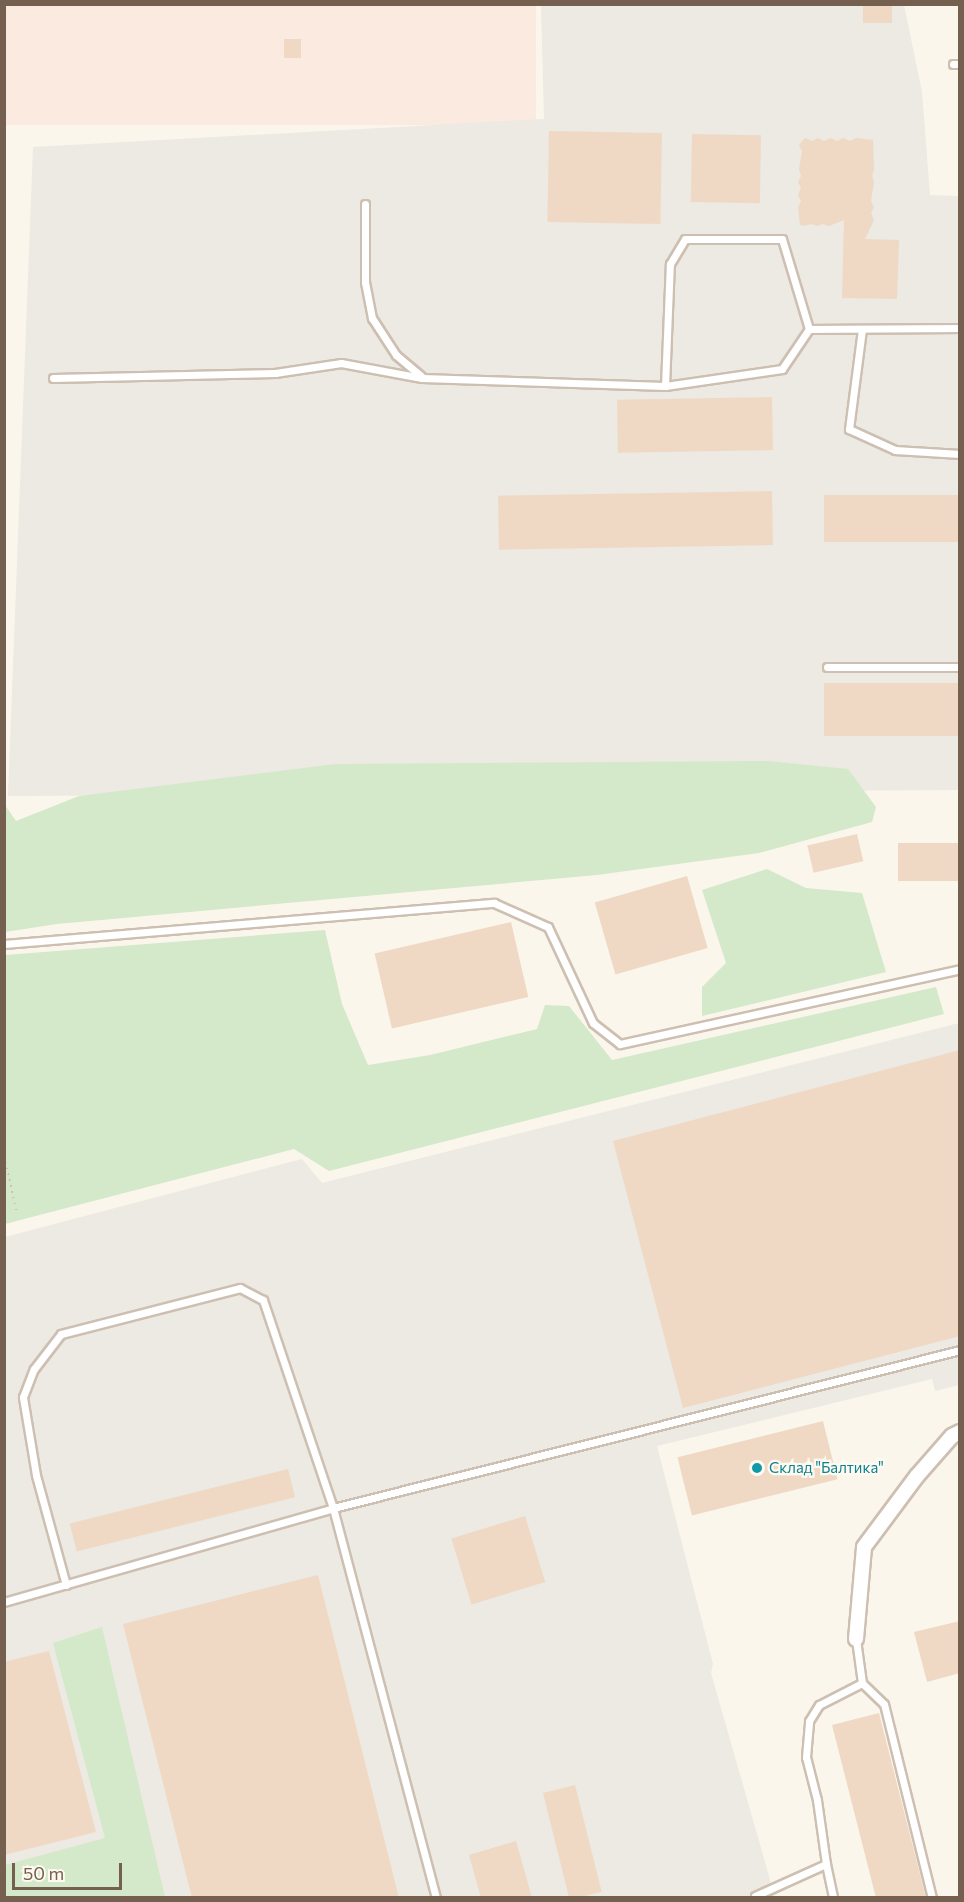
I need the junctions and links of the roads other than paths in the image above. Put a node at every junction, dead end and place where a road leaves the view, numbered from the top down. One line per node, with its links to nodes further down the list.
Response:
1 (365, 204): 6 (lane)
2 (862, 328): 3 (lane); 4 (lane); 8 (lane)
3 (960, 328)
4 (809, 329): 7 (lane); 7 (lane)
5 (53, 378): 6 (lane)
6 (423, 378): 7 (lane)
7 (665, 386)
8 (960, 454)
9 (827, 667): 10 (lane)
10 (960, 667)
11 (4, 944): 12 (lane)
12 (960, 969)
13 (960, 1350): 15 (lane)
14 (960, 1432): 18 (street)
15 (333, 1508): 16 (lane); 16 (lane); 22 (lane)
16 (66, 1585): 17 (lane)
17 (4, 1602)
18 (856, 1639): 19 (lane)
19 (862, 1683): 20 (lane); 24 (lane)
20 (826, 1864): 21 (lane); 23 (lane)
21 (755, 1896)
22 (436, 1898)
23 (833, 1898)
24 (932, 1898)

